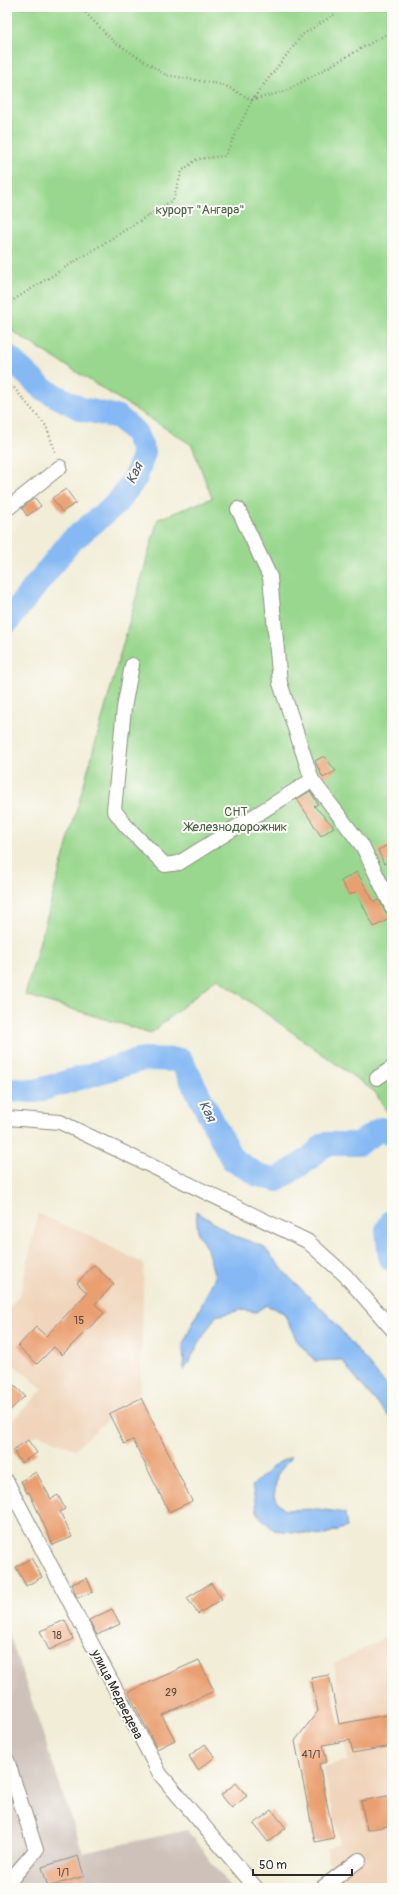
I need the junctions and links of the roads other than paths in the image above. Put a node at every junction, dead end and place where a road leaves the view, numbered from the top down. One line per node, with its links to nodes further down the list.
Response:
1 (60, 467): 2 (street)
2 (7, 509)
3 (238, 509): 5 (street)
4 (132, 665): 5 (street)
5 (312, 780): 6 (street)
6 (392, 906)
7 (392, 1068): 8 (street)
8 (377, 1078)
9 (7, 1118): 10 (street)
10 (392, 1329)
11 (7, 1482): 15 (street, улица Медведева)
12 (7, 1760): 14 (street)
13 (358, 1860): 16 (street)
14 (7, 1884)
15 (256, 1888)
16 (322, 1888)

